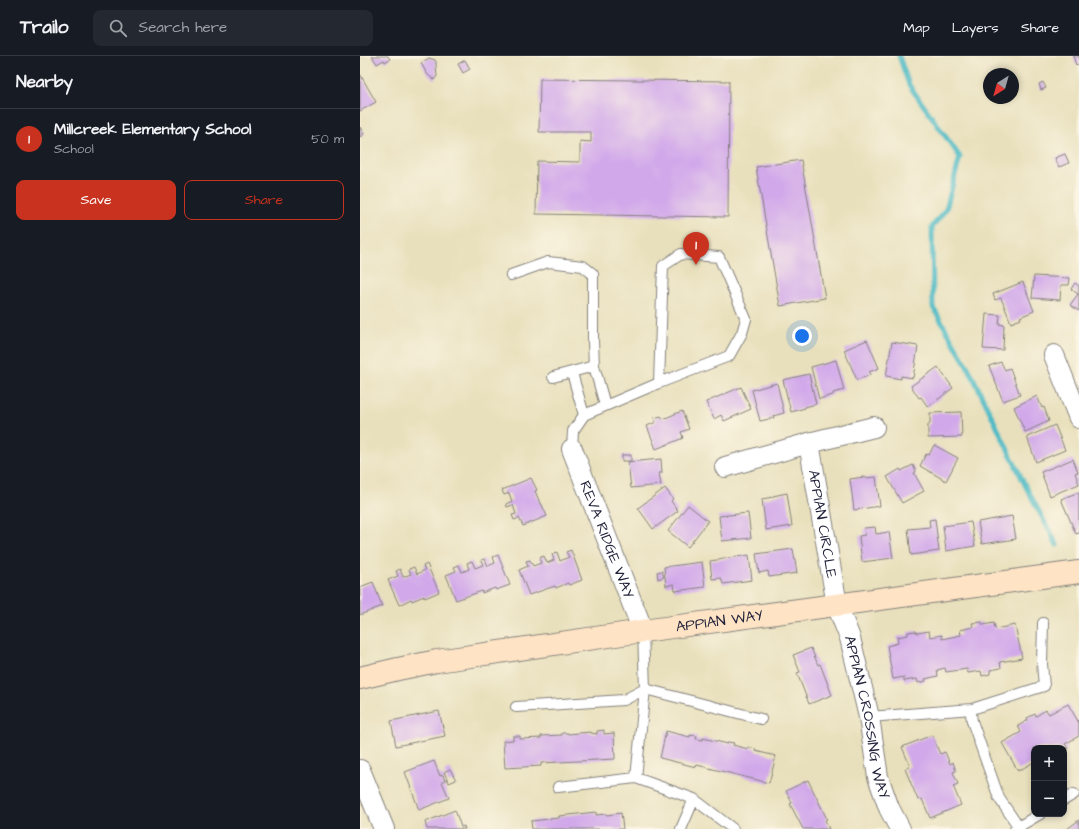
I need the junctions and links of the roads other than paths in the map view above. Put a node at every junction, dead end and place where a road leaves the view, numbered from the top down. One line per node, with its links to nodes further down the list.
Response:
1 (511, 276): 3 (lane)
2 (1054, 355): 9 (street)
3 (594, 366): 4 (lane); 7 (lane)
4 (572, 373): 5 (lane); 8 (lane)
5 (553, 377)
6 (659, 383): 6 (lane); 7 (lane)
7 (605, 405): 8 (lane)
8 (584, 415): 12 (lane)
9 (1079, 418)
10 (874, 427): 11 (street)
11 (809, 444): 13 (street); 15 (street, APPIAN CIRCLE)
12 (572, 449): 17 (street, REVA RIDGE WAY)
13 (725, 467)
14 (1079, 572): 15 (street, APPIAN WAY)
15 (838, 605): 17 (street, APPIAN WAY); 22 (street, APPIAN CROSSING WAY)
16 (1043, 623): 21 (lane)
17 (643, 631): 18 (street, APPIAN WAY); 19 (lane)
18 (360, 678)
19 (645, 690): 20 (lane); 23 (lane); 25 (lane)
20 (516, 707)
21 (972, 709): 22 (lane); 31 (lane)
22 (869, 717): 35 (street, APPIAN CROSSING WAY)
23 (761, 719)
24 (360, 770): 32 (street)
25 (636, 778): 26 (lane); 29 (lane)
26 (558, 787)
27 (1074, 794): 28 (lane)
28 (1067, 798)
29 (694, 799): 33 (lane); 34 (lane)
30 (1035, 817): 31 (lane)
31 (1018, 828)
32 (384, 829)
33 (681, 829)
34 (734, 829)
35 (900, 829)

